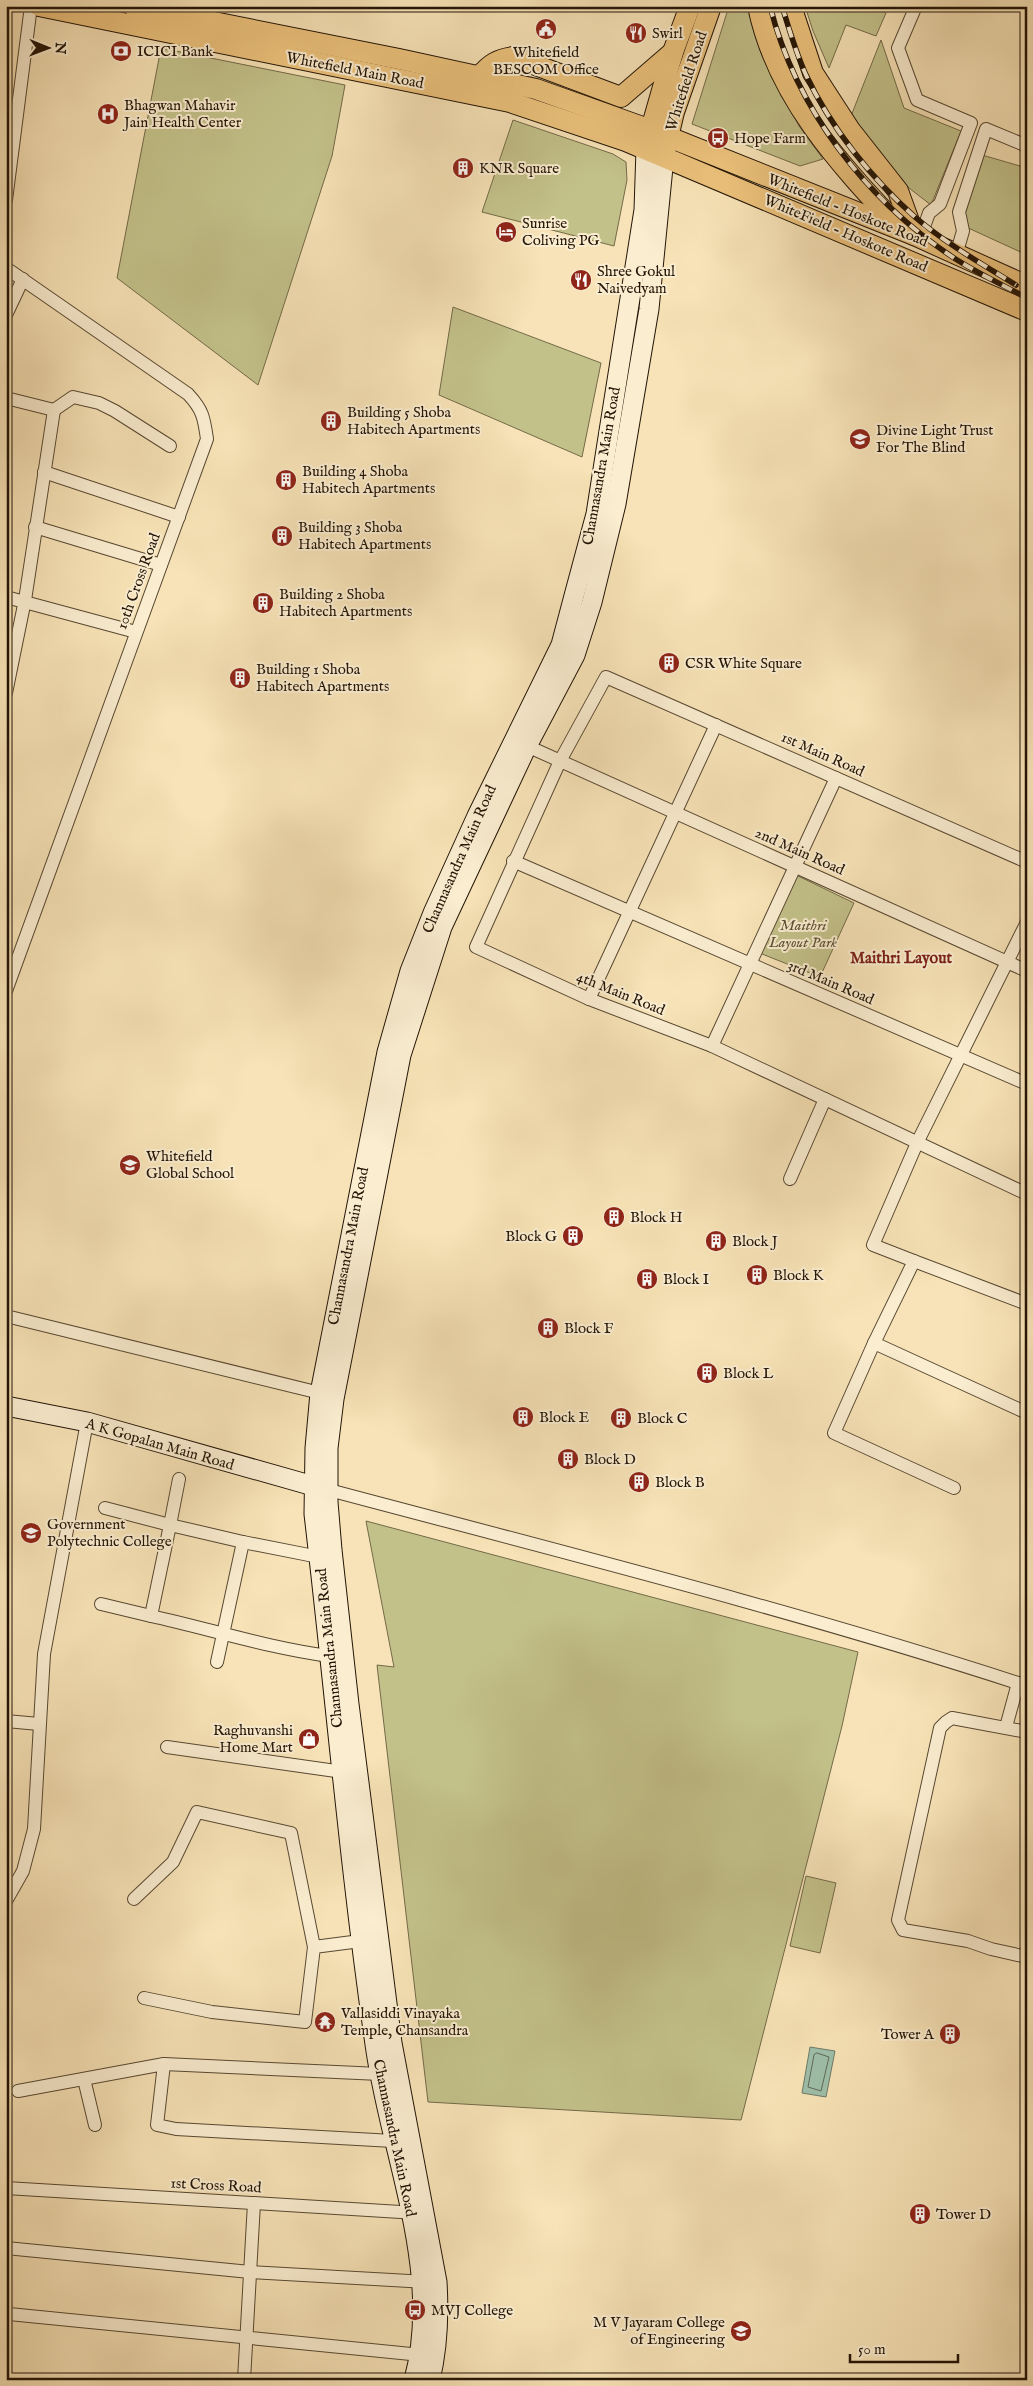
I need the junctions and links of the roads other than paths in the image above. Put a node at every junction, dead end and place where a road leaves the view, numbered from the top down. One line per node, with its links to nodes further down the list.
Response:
1 (31, 6): 18 (street)
2 (39, 6): 16 (main road, Whitefield Main Road)
3 (133, 6): 9 (main road, Whitefield Main Road)
4 (690, 6): 12 (main road, Whitefield Road)
5 (711, 6): 16 (main road, Whitefield Road)
6 (758, 6): 21 (main road)
7 (791, 6): 21 (main road)
8 (916, 6): 14 (street)
9 (156, 8): 10 (main road, Whitefield Main Road)
10 (177, 15): 11 (main road); 13 (main road, Whitefield Main Road)
11 (272, 41)
12 (673, 52): 13 (main road); 16 (main road, Whitefield Road)
13 (480, 76): 16 (main road, Whitefield Main Road)
14 (971, 123): 15 (street); 19 (street)
15 (986, 129): 17 (street); 20 (street)
16 (657, 143): 21 (main road, Whitefield - Hoskote Road); 26 (main road, WhiteField - Hoskote Road); 38 (main road, Channasandra Main Road)
17 (1027, 146)
18 (6, 200)
19 (940, 204): 20 (street); 21 (street)
20 (959, 212): 22 (street)
21 (912, 235): 22 (main road, Whitefield - Hoskote Road)
22 (956, 255): 25 (main road, Whitefield - Hoskote Road)
23 (6, 268): 24 (street, 10th Cross Road)
24 (23, 279): 27 (street); 32 (street, 10th Cross Road)
25 (1027, 286)
26 (1027, 310)
27 (6, 315)
28 (6, 398): 29 (street)
29 (54, 410): 30 (street); 31 (street)
30 (170, 446)
31 (44, 472): 32 (street); 33 (street)
32 (179, 517): 34 (street, 10th Cross Road)
33 (35, 527): 34 (street); 36 (street)
34 (161, 565): 37 (street, 10th Cross Road)
35 (6, 596): 36 (street)
36 (25, 600): 37 (street); 40 (street)
37 (136, 632): 54 (street, 10th Cross Road)
38 (568, 650): 42 (main road, Channasandra Main Road); 49 (main road, Channasandra Main Road)
39 (606, 677): 41 (street, 1st Main Road); 43 (street, 4th Main Road)
40 (6, 693)
41 (716, 725): 44 (street, 1st Main Road); 45 (street)
42 (527, 746): 43 (street, 2nd Main Road); 49 (main road, Channasandra Main Road)
43 (556, 760): 45 (street, 2nd Main Road); 46 (street, 4th Main Road)
44 (836, 778): 47 (street, 1st Main Road); 48 (street)
45 (674, 813): 48 (street, 2nd Main Road); 50 (street)
46 (513, 861): 50 (street, 3rd Main Road); 57 (street, 4th Main Road)
47 (1027, 862)
48 (795, 867): 52 (street, 2nd Main Road); 53 (street)
49 (448, 898): 69 (main road, Channasandra Main Road); 74 (main road, Channasandra Main Road)
50 (629, 912): 53 (street, 3rd Main Road); 57 (street)
51 (1027, 922): 52 (street)
52 (1007, 962): 55 (street, 2nd Main Road); 59 (street)
53 (749, 964): 58 (street); 59 (street, 3rd Main Road)
54 (9, 971): 56 (street, 10th Cross Road)
55 (1027, 971)
56 (6, 991)
57 (589, 999): 58 (street, 4th Main Road)
58 (712, 1046): 61 (street, 4th Main Road)
59 (960, 1056): 60 (street, 3rd Main Road); 62 (street)
60 (1027, 1084)
61 (825, 1100): 62 (street, 4th Main Road); 63 (street)
62 (917, 1143): 64 (street, 4th Main Road); 65 (street)
63 (790, 1179)
64 (1027, 1194)
65 (914, 1261): 66 (street); 68 (street)
66 (1027, 1304)
67 (6, 1316): 69 (street)
68 (874, 1343): 71 (street); 75 (street)
69 (320, 1393): 74 (main road, Channasandra Main Road)
70 (6, 1406): 72 (main road, A K Gopalan Main Road)
71 (1027, 1413)
72 (87, 1422): 74 (main road, A K Gopalan Main Road); 87 (street)
73 (179, 1479): 77 (street)
74 (321, 1488): 79 (main road, Channasandra Main Road); 85 (street); 94 (main road, Channasandra Main Road)
75 (954, 1488)
76 (105, 1508): 77 (street)
77 (170, 1525): 78 (street); 81 (street)
78 (243, 1542): 79 (street); 82 (street)
79 (319, 1557): 83 (main road, Channasandra Main Road)
80 (101, 1604): 81 (street)
81 (151, 1616): 82 (street)
82 (223, 1632): 83 (street); 84 (street)
83 (329, 1656): 91 (main road, Channasandra Main Road)
84 (217, 1662)
85 (1022, 1685): 88 (street)
86 (6, 1721): 87 (street)
87 (39, 1724): 93 (street)
88 (1006, 1727): 89 (street); 96 (street)
89 (1027, 1732)
90 (167, 1747): 91 (street)
91 (343, 1772): 94 (main road, Channasandra Main Road)
92 (134, 1899): 95 (street)
93 (6, 1901)
94 (369, 1940): 95 (street); 99 (main road, Channasandra Main Road); 106 (main road, Channasandra Main Road)
95 (314, 1947): 97 (street)
96 (1027, 1957)
97 (144, 1998)
98 (164, 2064): 99 (street); 100 (street); 103 (street)
99 (380, 2074): 103 (main road, Channasandra Main Road)
100 (84, 2079): 101 (street); 102 (street)
101 (18, 2091)
102 (95, 2125)
103 (393, 2141): 106 (main road, Channasandra Main Road)
104 (6, 2188): 105 (street, 1st Cross Road)
105 (254, 2203): 106 (street, 1st Cross Road); 108 (street)
106 (418, 2213): 109 (main road, Channasandra Main Road)
107 (6, 2248): 108 (street)
108 (250, 2272): 109 (street); 111 (street)
109 (430, 2282): 112 (main road, Channasandra Main Road); 115 (main road, Channasandra Main Road)
110 (9, 2314): 111 (street)
111 (247, 2339): 112 (street); 113 (street)
112 (421, 2355): 114 (main road, Channasandra Main Road)
113 (244, 2380)
114 (414, 2380)
115 (430, 2380)

